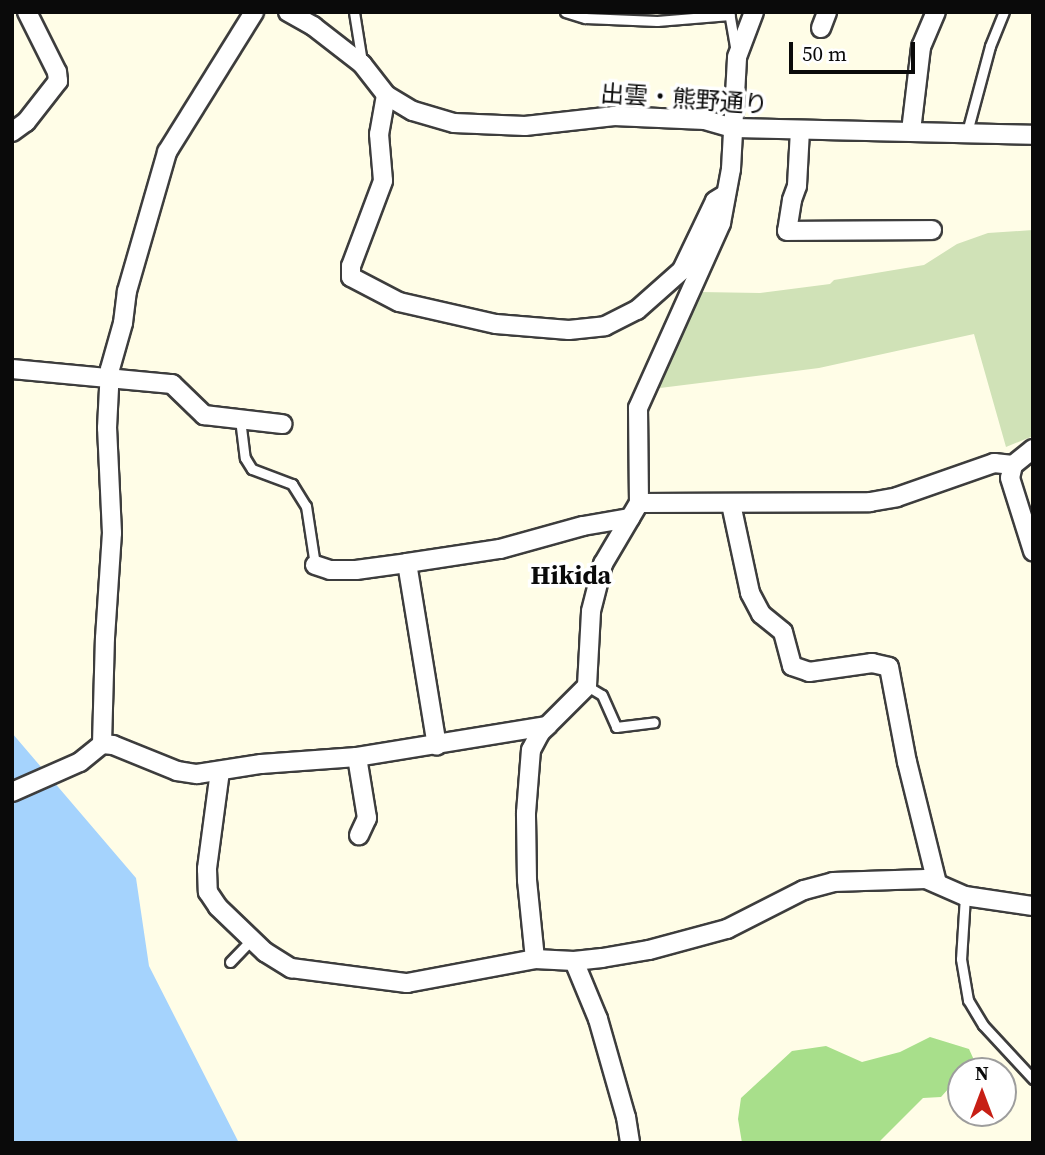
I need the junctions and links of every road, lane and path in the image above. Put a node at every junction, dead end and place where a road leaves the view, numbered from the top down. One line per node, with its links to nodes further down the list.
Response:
1 (27, 12): 16 (street)
2 (254, 12): 22 (street)
3 (288, 12): 11 (street, 出雲・熊野通り)
4 (354, 12): 11 (lane)
5 (565, 12): 9 (lane)
6 (754, 12): 10 (street)
7 (936, 12): 15 (street)
8 (1004, 12): 17 (lane)
9 (730, 14): 10 (lane)
10 (737, 57): 13 (street)
11 (362, 64): 12 (street, 出雲・熊野通り)
12 (386, 96): 13 (street, 出雲・熊野通り); 19 (street)
13 (733, 128): 14 (street, 出雲・熊野通り); 19 (street)
14 (800, 130): 15 (street, 出雲・熊野通り); 20 (street)
15 (911, 131): 17 (street, 出雲・熊野通り)
16 (12, 132)
17 (967, 132): 18 (street, 出雲・熊野通り)
18 (1033, 135)
19 (726, 194): 28 (street)
20 (932, 230)
21 (12, 369): 22 (street)
22 (108, 379): 23 (street); 35 (street)
23 (240, 419): 24 (street); 31 (lane)
24 (282, 424)
25 (1033, 449): 26 (street)
26 (1013, 465): 27 (street); 29 (street)
27 (731, 504): 28 (street); 41 (street)
28 (635, 511): 30 (street); 32 (street)
29 (1033, 551)
30 (407, 563): 31 (street); 36 (street)
31 (315, 565)
32 (587, 686): 33 (lane); 34 (street)
33 (653, 722)
34 (547, 726): 36 (street); 45 (street)
35 (102, 744): 38 (street); 39 (street)
36 (437, 746): 37 (street)
37 (357, 757): 38 (street); 40 (street)
38 (220, 771): 44 (street)
39 (12, 792)
40 (359, 835)
41 (937, 883): 42 (street); 46 (street)
42 (965, 896): 43 (street); 48 (lane)
43 (1033, 906)
44 (252, 939): 45 (street); 47 (lane)
45 (536, 959): 46 (street)
46 (574, 961): 49 (street)
47 (230, 962)
48 (1033, 1079)
49 (630, 1143)

